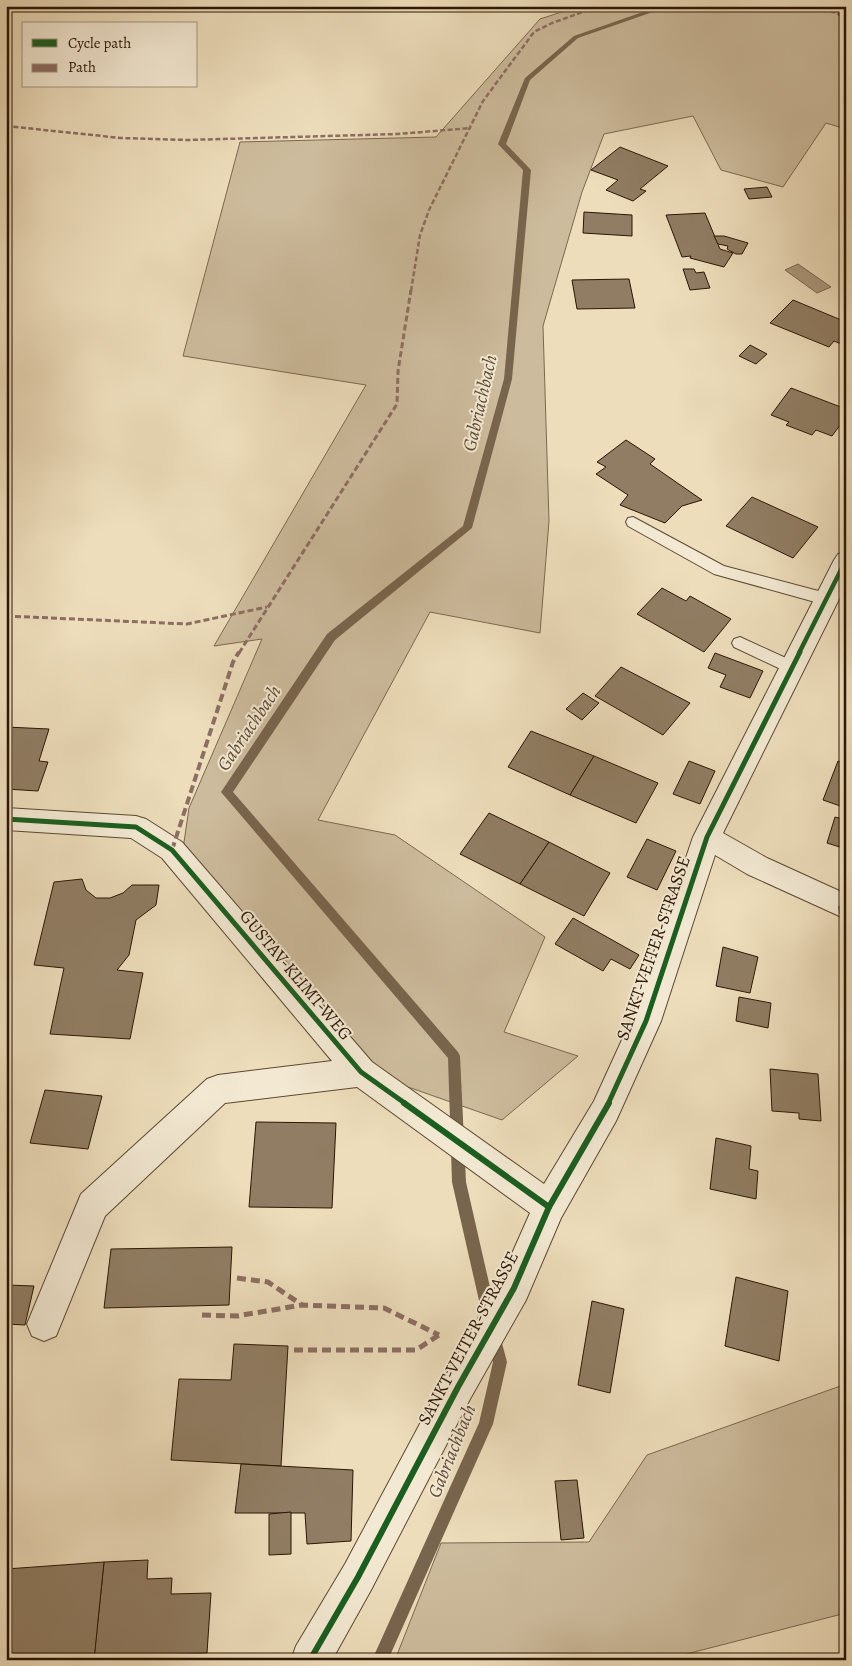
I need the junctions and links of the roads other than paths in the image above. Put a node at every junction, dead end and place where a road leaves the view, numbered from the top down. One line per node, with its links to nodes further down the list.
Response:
1 (633, 522): 3 (lane)
2 (844, 568): 3 (street, SANKT-VEITER-STRASSE)
3 (826, 600): 5 (street, SANKT-VEITER-STRASSE)
4 (740, 642): 5 (lane)
5 (793, 668): 7 (street, SANKT-VEITER-STRASSE)
6 (6, 819): 9 (street, GUSTAV-KLIMT-WEG)
7 (707, 837): 8 (street, SANKT-VEITER-STRASSE); 10 (street, SANKT-VEITER-STRASSE)
8 (846, 907)
9 (361, 1072): 10 (street, GUSTAV-KLIMT-WEG); 11 (street)
10 (549, 1207): 12 (street, SANKT-VEITER-STRASSE)
11 (44, 1324)
12 (310, 1660)

